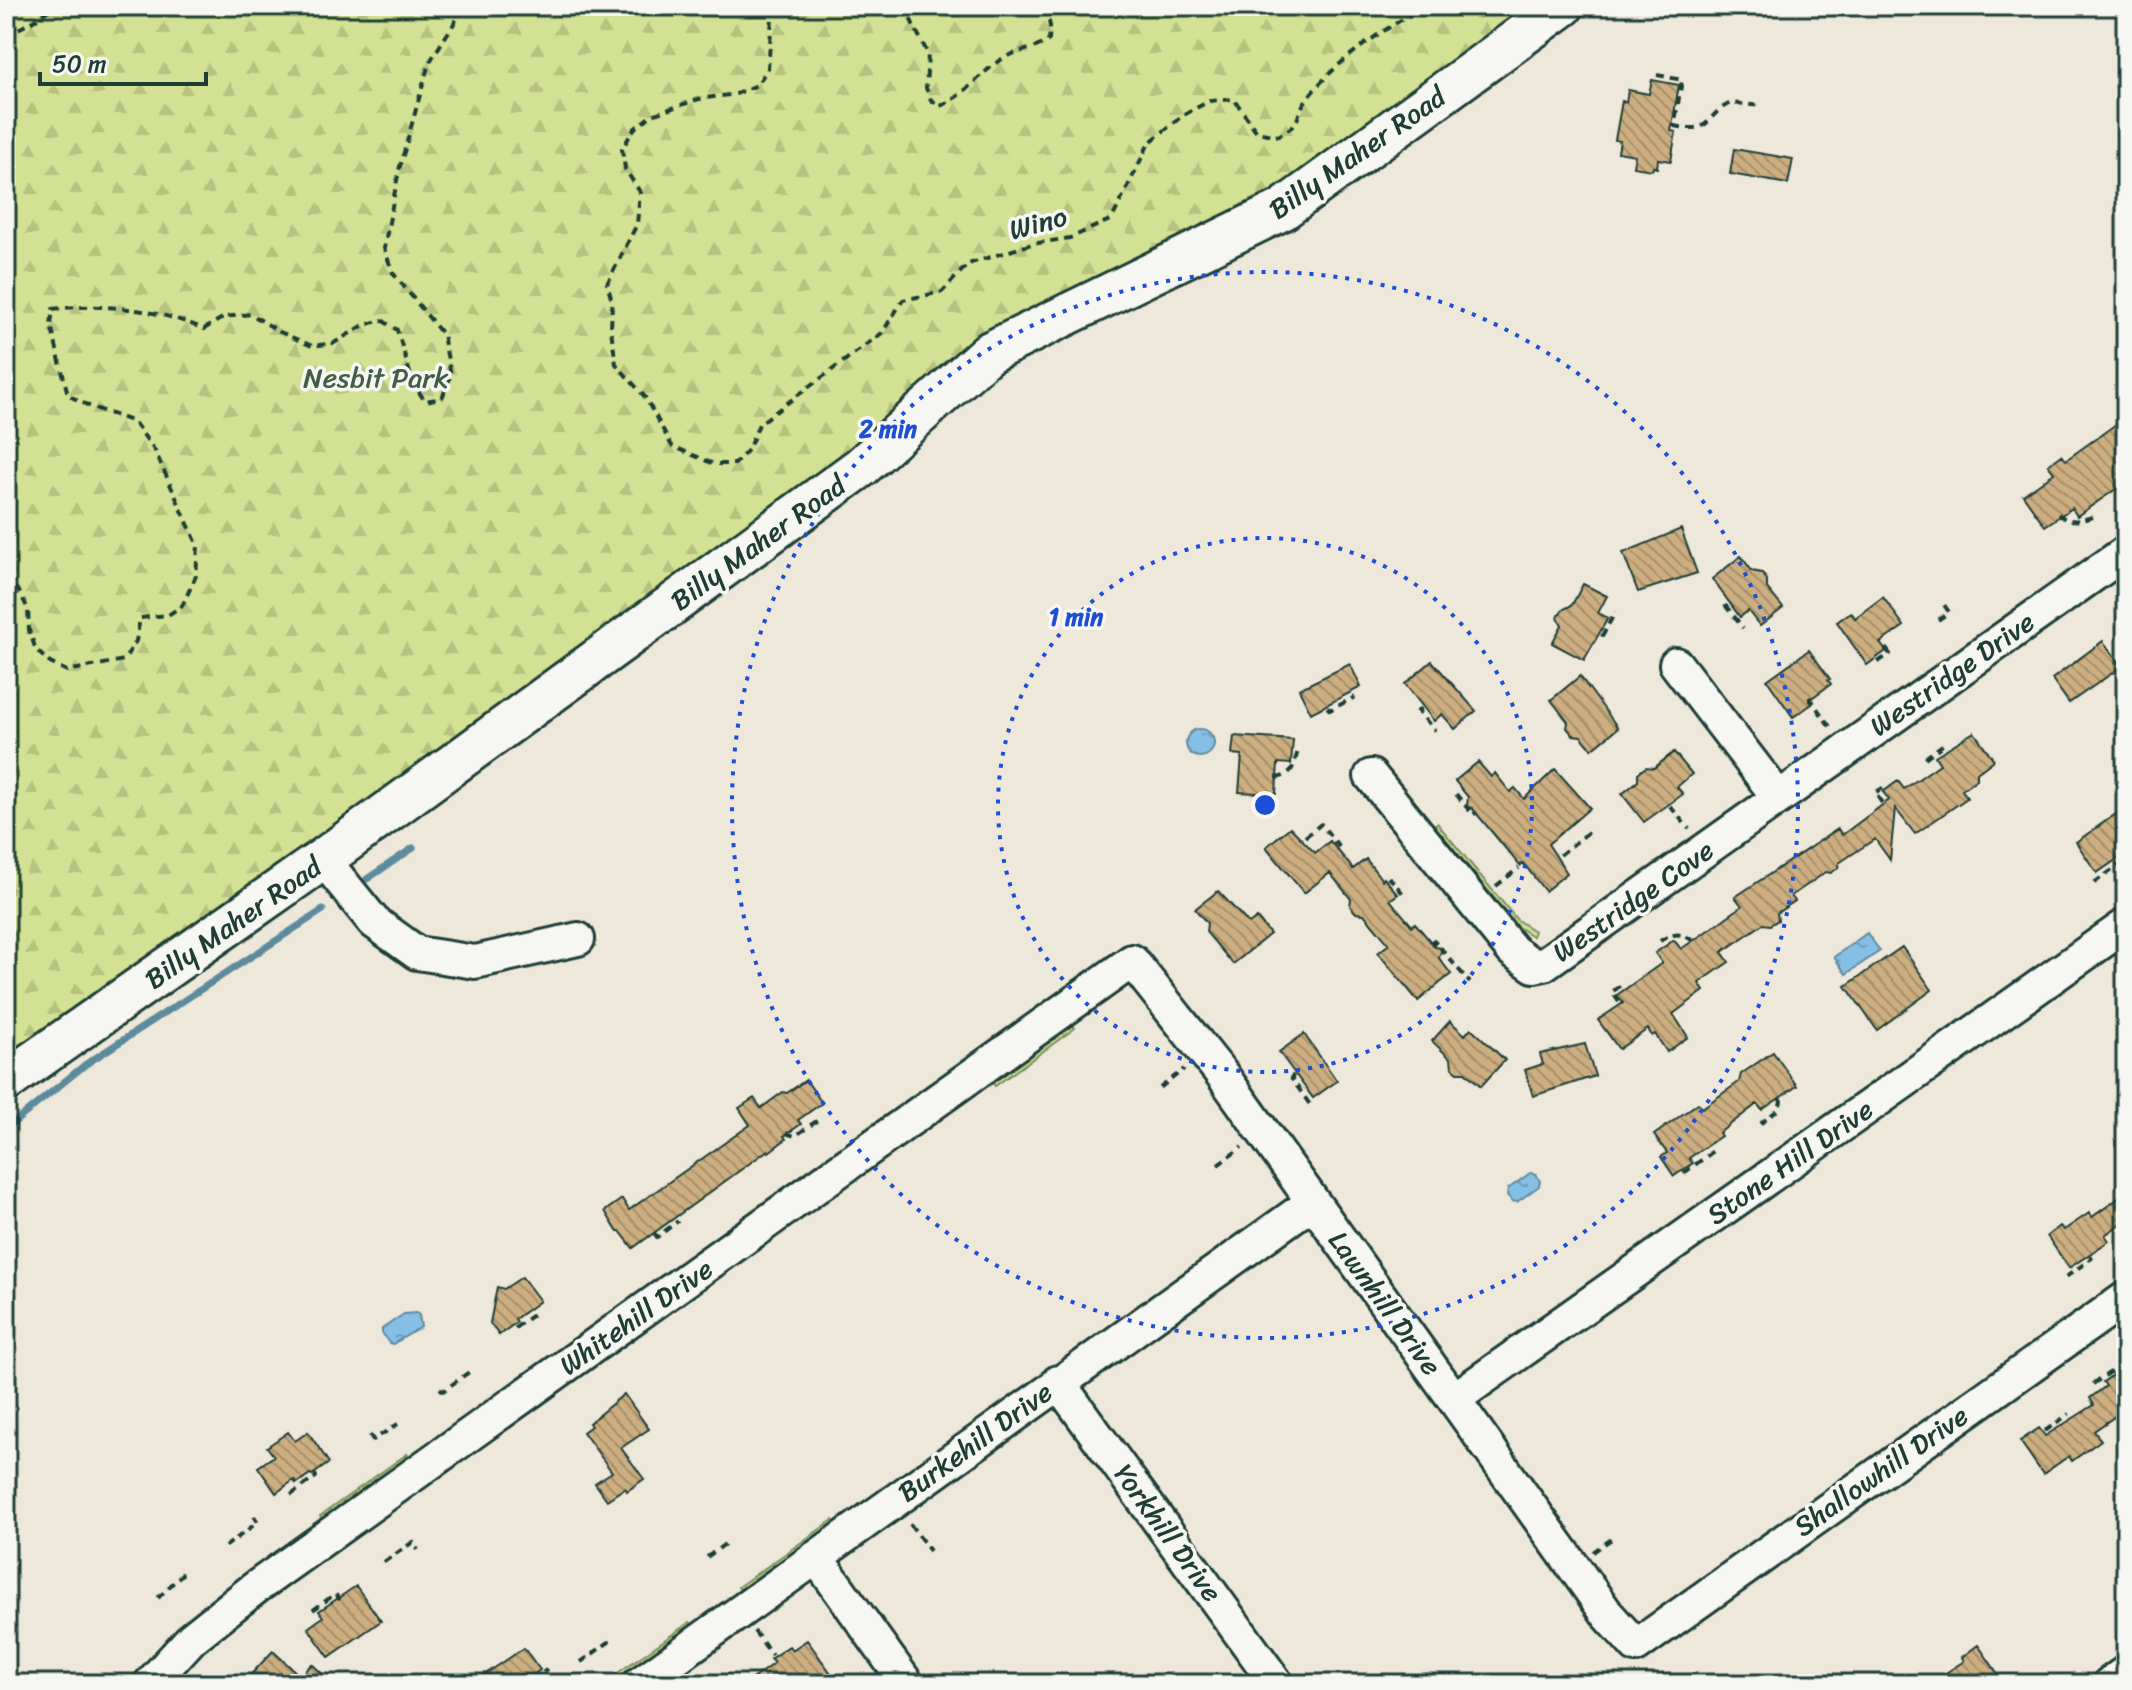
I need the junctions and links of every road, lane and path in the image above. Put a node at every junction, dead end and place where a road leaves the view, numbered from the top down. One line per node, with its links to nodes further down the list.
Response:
1 (54, 6): 8 (path)
2 (465, 6): 14 (path)
3 (773, 6): 6 (path, Wino)
4 (904, 6): 5 (path)
5 (1045, 6)
6 (1424, 6)
7 (1563, 6): 47 (main road, Billy Maher Road)
8 (6, 35)
9 (1657, 75): 10 (path)
10 (1763, 106)
11 (2058, 514): 12 (path)
12 (2092, 517)
13 (2126, 552): 37 (street, Westridge Drive)
14 (6, 577)
15 (1942, 602): 18 (path)
16 (1725, 605): 19 (path)
17 (1615, 612): 20 (path)
18 (1938, 620)
19 (1743, 628)
20 (1601, 634)
21 (1881, 642): 22 (path)
22 (1878, 662)
23 (1676, 664): 37 (street)
24 (1355, 697): 26 (path)
25 (1809, 697): 29 (path)
26 (1327, 707)
27 (1421, 708): 28 (path)
28 (1435, 731)
29 (1833, 731)
30 (1947, 745): 32 (path)
31 (1298, 750): 34 (path)
32 (1925, 758)
33 (1371, 776): 37 (street, Westridge Cove)
34 (1276, 778)
35 (1887, 785): 38 (path)
36 (1456, 794): 40 (path)
37 (1778, 797)
38 (1882, 803)
39 (1670, 806): 42 (path)
40 (1477, 812)
41 (1591, 830): 45 (path)
42 (1691, 831)
43 (1305, 837): 44 (path)
44 (1340, 848)
45 (1560, 855)
46 (2122, 857): 50 (path)
47 (323, 859): 54 (street); 64 (main road, Billy Maher Road)
48 (1519, 868): 51 (path)
49 (1388, 880): 52 (path)
50 (2094, 883)
51 (1494, 888)
52 (1406, 897)
53 (2126, 925): 88 (street, Stone Hill Drive)
54 (578, 939)
55 (1660, 941): 56 (path)
56 (1693, 941)
57 (1431, 943): 59 (path)
58 (1132, 961): 75 (street, Lawnhill Drive); 118 (street, Whitehill Drive)
59 (1470, 983)
60 (1623, 984): 61 (path)
61 (1619, 1002)
62 (1187, 1067): 65 (path)
63 (1294, 1075): 67 (path)
64 (6, 1081)
65 (1160, 1088)
66 (1778, 1097): 69 (path)
67 (1311, 1106)
68 (821, 1118): 70 (path)
69 (1760, 1124)
70 (786, 1133)
71 (1245, 1145): 73 (path)
72 (1707, 1147): 74 (path)
73 (1218, 1165)
74 (1684, 1173)
75 (1313, 1202): 85 (street, Burkehill Drive); 88 (street, Lawnhill Drive)
76 (678, 1221): 77 (path)
77 (654, 1233)
78 (2090, 1255): 79 (path)
79 (2066, 1277)
80 (2126, 1298): 112 (street, Shallowhill Drive)
81 (534, 1314): 82 (path)
82 (515, 1328)
83 (2126, 1364): 86 (path)
84 (469, 1372): 87 (path)
85 (1058, 1382): 104 (street, Burkehill Drive); 121 (street, Yorkhill Drive)
86 (2093, 1384)
87 (440, 1388)
88 (1454, 1399): 112 (street, Lawnhill Drive)
89 (2069, 1414): 91 (path)
90 (398, 1424): 92 (path)
91 (2045, 1431)
92 (370, 1435)
93 (315, 1474): 94 (path)
94 (291, 1495)
95 (254, 1516): 99 (path)
96 (906, 1519): 101 (path)
97 (1613, 1538): 102 (path)
98 (729, 1541): 103 (path)
99 (225, 1547)
100 (418, 1550): 105 (path)
101 (930, 1551)
102 (1593, 1552)
103 (707, 1557)
104 (816, 1557): 119 (street, Burkehill Drive); 120 (street)
105 (384, 1562)
106 (183, 1573): 107 (path)
107 (158, 1598)
108 (340, 1600): 109 (path)
109 (313, 1610)
110 (753, 1629): 113 (path)
111 (607, 1638): 114 (path)
112 (1636, 1646)
113 (772, 1655)
114 (581, 1662)
115 (547, 1669): 117 (path)
116 (2126, 1672): 122 (street)
117 (532, 1681)
118 (150, 1684)
119 (639, 1684)
120 (907, 1684)
121 (1277, 1684)
122 (2109, 1684)

